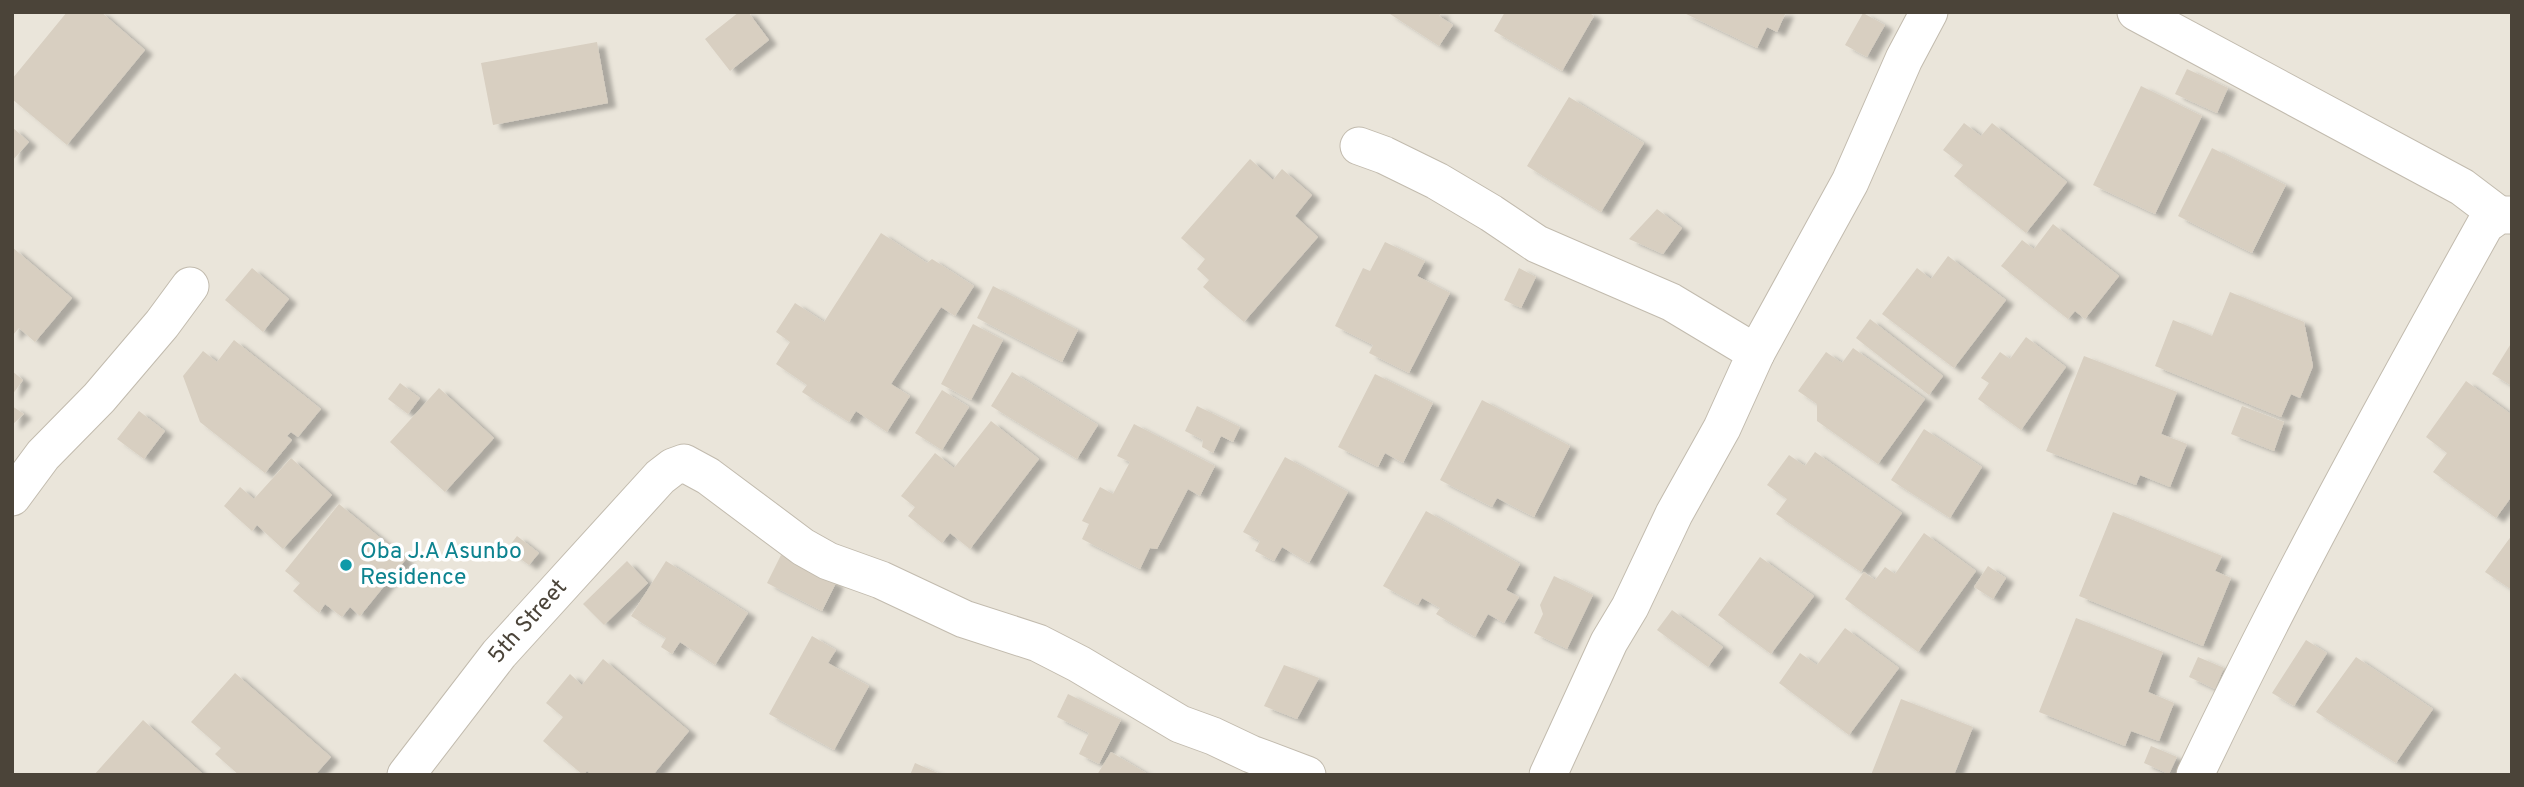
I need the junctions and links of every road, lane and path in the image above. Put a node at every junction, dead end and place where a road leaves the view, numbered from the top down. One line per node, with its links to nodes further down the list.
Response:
1 (1929, 12): 6 (street)
2 (2136, 12): 4 (street)
3 (1359, 146): 6 (street)
4 (2505, 215): 11 (street)
5 (190, 286): 7 (street)
6 (1756, 353): 10 (street)
7 (12, 498)
8 (406, 775): 9 (street, 5th Street)
9 (1307, 775)
10 (1548, 775)
11 (2195, 775)

